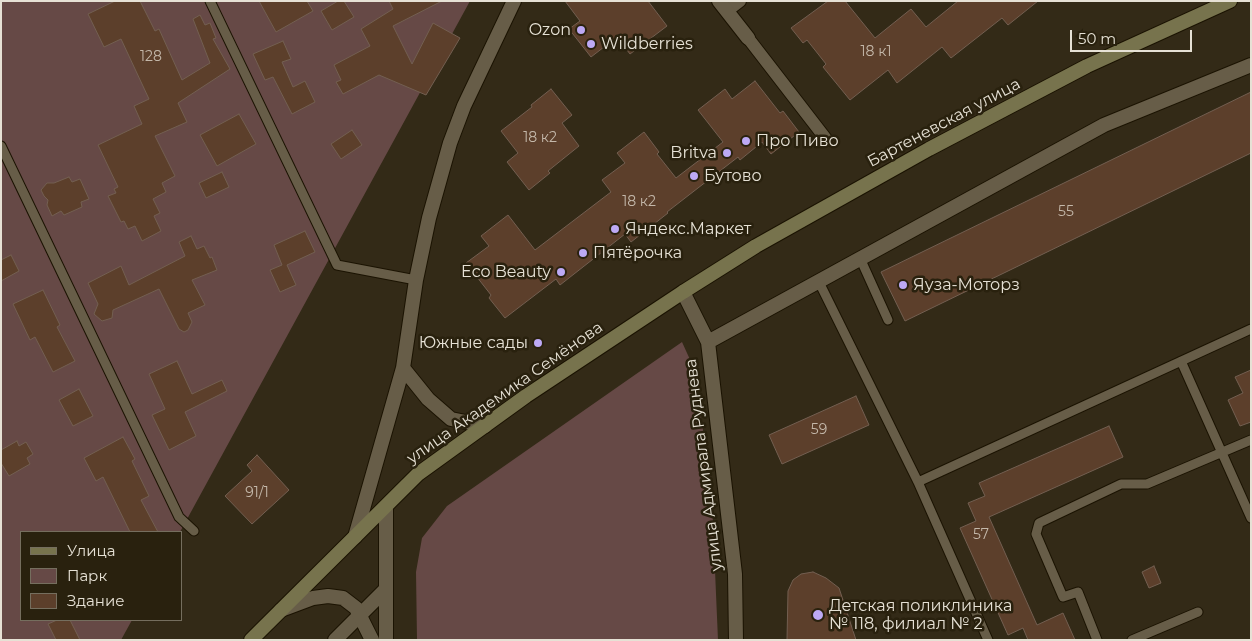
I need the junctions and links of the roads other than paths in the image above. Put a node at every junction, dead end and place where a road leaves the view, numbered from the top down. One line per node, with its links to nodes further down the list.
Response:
1 (210, 1): 11 (lane)
2 (514, 1): 11 (street)
3 (740, 1): 5 (street)
4 (1230, 1): 13 (main road, Бартеневская улица)
5 (723, 6): 6 (street)
6 (748, 38): 8 (street)
7 (1251, 64): 10 (street)
8 (826, 139)
9 (1, 146): 25 (lane)
10 (860, 258): 12 (street); 14 (lane)
11 (416, 280): 18 (street)
12 (818, 280): 16 (street); 22 (lane)
13 (683, 292): 16 (street, улица Адмирала Руднева); 19 (main road, улица Академика Семёнова)
14 (888, 320)
15 (1251, 328): 17 (lane)
16 (708, 342): 35 (street, улица Адмирала Руднева)
17 (1180, 361): 21 (lane); 22 (lane)
18 (403, 368): 19 (street); 26 (street)
19 (484, 426): 23 (main road, улица Академика Семёнова)
20 (1251, 440): 21 (lane)
21 (1221, 452): 24 (lane); 37 (lane)
22 (918, 482): 36 (lane)
23 (386, 507): 26 (main road, улица Академика Семёнова); 27 (street)
24 (1251, 518)
25 (194, 531)
26 (355, 538): 28 (main road, улица Академика Семёнова)
27 (386, 589): 30 (street); 34 (street)
28 (280, 610): 30 (street); 31 (main road, улица Академика Семёнова)
29 (1198, 612): 38 (lane)
30 (360, 615): 32 (street); 33 (street)
31 (251, 640)
32 (335, 640)
33 (372, 640)
34 (386, 640)
35 (736, 640)
36 (988, 640)
37 (1097, 640)
38 (1132, 640)

